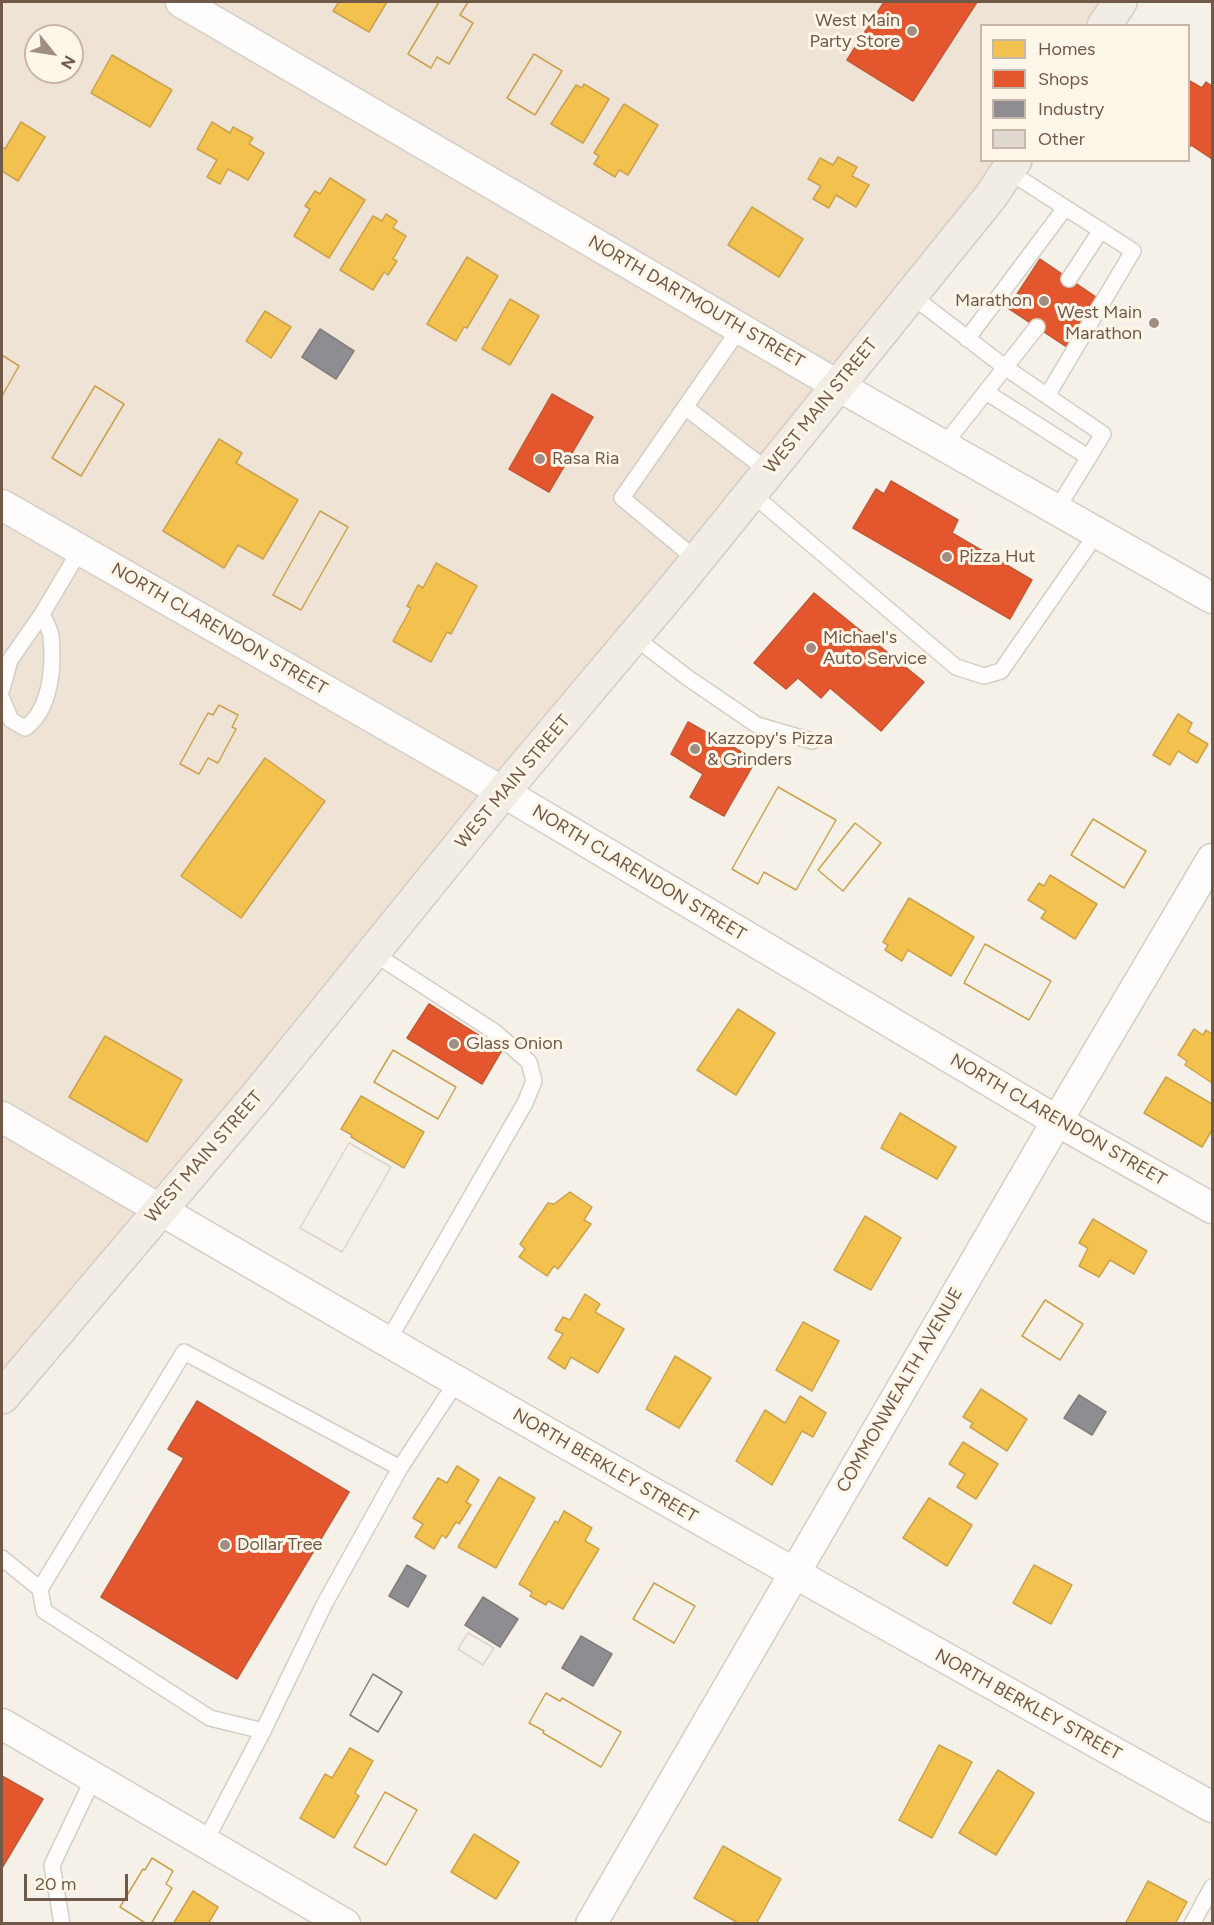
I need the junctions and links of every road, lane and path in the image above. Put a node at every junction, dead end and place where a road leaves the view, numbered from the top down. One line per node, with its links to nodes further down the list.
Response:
1 (181, 2): 10 (street, NORTH DARTMOUTH STREET)
2 (1120, 2): 3 (main road)
3 (1105, 24)
4 (1011, 166): 5 (lane); 8 (main road, WEST MAIN STREET)
5 (1065, 208): 6 (lane); 11 (lane)
6 (1101, 230): 7 (lane); 15 (lane)
7 (1069, 279)
8 (911, 295): 11 (lane); 13 (main road, WEST MAIN STREET)
9 (1036, 327): 12 (lane)
10 (740, 328): 13 (street, NORTH DARTMOUTH STREET); 16 (lane)
11 (967, 339): 12 (lane)
12 (1006, 368): 14 (lane); 15 (lane)
13 (837, 385): 17 (street, NORTH DARTMOUTH STREET); 19 (main road, WEST MAIN STREET)
14 (986, 392): 17 (lane); 18 (lane)
15 (1047, 396): 18 (lane)
16 (685, 408): 19 (lane); 24 (lane)
17 (943, 446): 21 (street, NORTH DARTMOUTH STREET)
18 (1088, 457): 21 (lane)
19 (759, 482): 22 (lane); 24 (main road, WEST MAIN STREET)
20 (2, 505): 23 (street, NORTH CLARENDON STREET)
21 (1057, 509): 22 (street, NORTH DARTMOUTH STREET)
22 (1097, 533): 25 (street, NORTH DARTMOUTH STREET)
23 (80, 550): 26 (lane); 31 (street, NORTH CLARENDON STREET)
24 (697, 560): 27 (main road, WEST MAIN STREET)
25 (1212, 598)
26 (42, 614): 28 (lane); 29 (lane)
27 (634, 637): 30 (lane); 31 (main road, WEST MAIN STREET)
28 (2, 688)
29 (2, 699)
30 (812, 741)
31 (503, 792): 33 (main road, WEST MAIN STREET); 35 (street, NORTH CLARENDON STREET)
32 (1212, 859): 35 (street, COMMONWEALTH AVENUE)
33 (373, 953): 37 (main road, WEST MAIN STREET); 38 (lane)
34 (2, 1117): 37 (street, NORTH BERKLEY STREET)
35 (1057, 1121): 36 (street, NORTH CLARENDON STREET); 43 (street, COMMONWEALTH AVENUE)
36 (1212, 1208)
37 (159, 1210): 38 (street, NORTH BERKLEY STREET); 40 (main road, WEST MAIN STREET)
38 (388, 1341): 39 (street, NORTH BERKLEY STREET)
39 (457, 1381): 41 (lane); 43 (street, NORTH BERKLEY STREET)
40 (2, 1397)
41 (400, 1468): 44 (lane); 46 (lane)
42 (2, 1558): 44 (lane)
43 (794, 1574): 48 (street, NORTH BERKLEY STREET); 53 (street, COMMONWEALTH AVENUE)
44 (40, 1589): 46 (lane)
45 (2, 1724): 47 (street)
46 (263, 1731): 49 (lane)
47 (94, 1777): 49 (street); 51 (lane)
48 (1212, 1807)
49 (205, 1842): 52 (street)
50 (1212, 1887): 54 (lane)
51 (62, 1923)
52 (345, 1923)
53 (591, 1923)
54 (1192, 1923)

